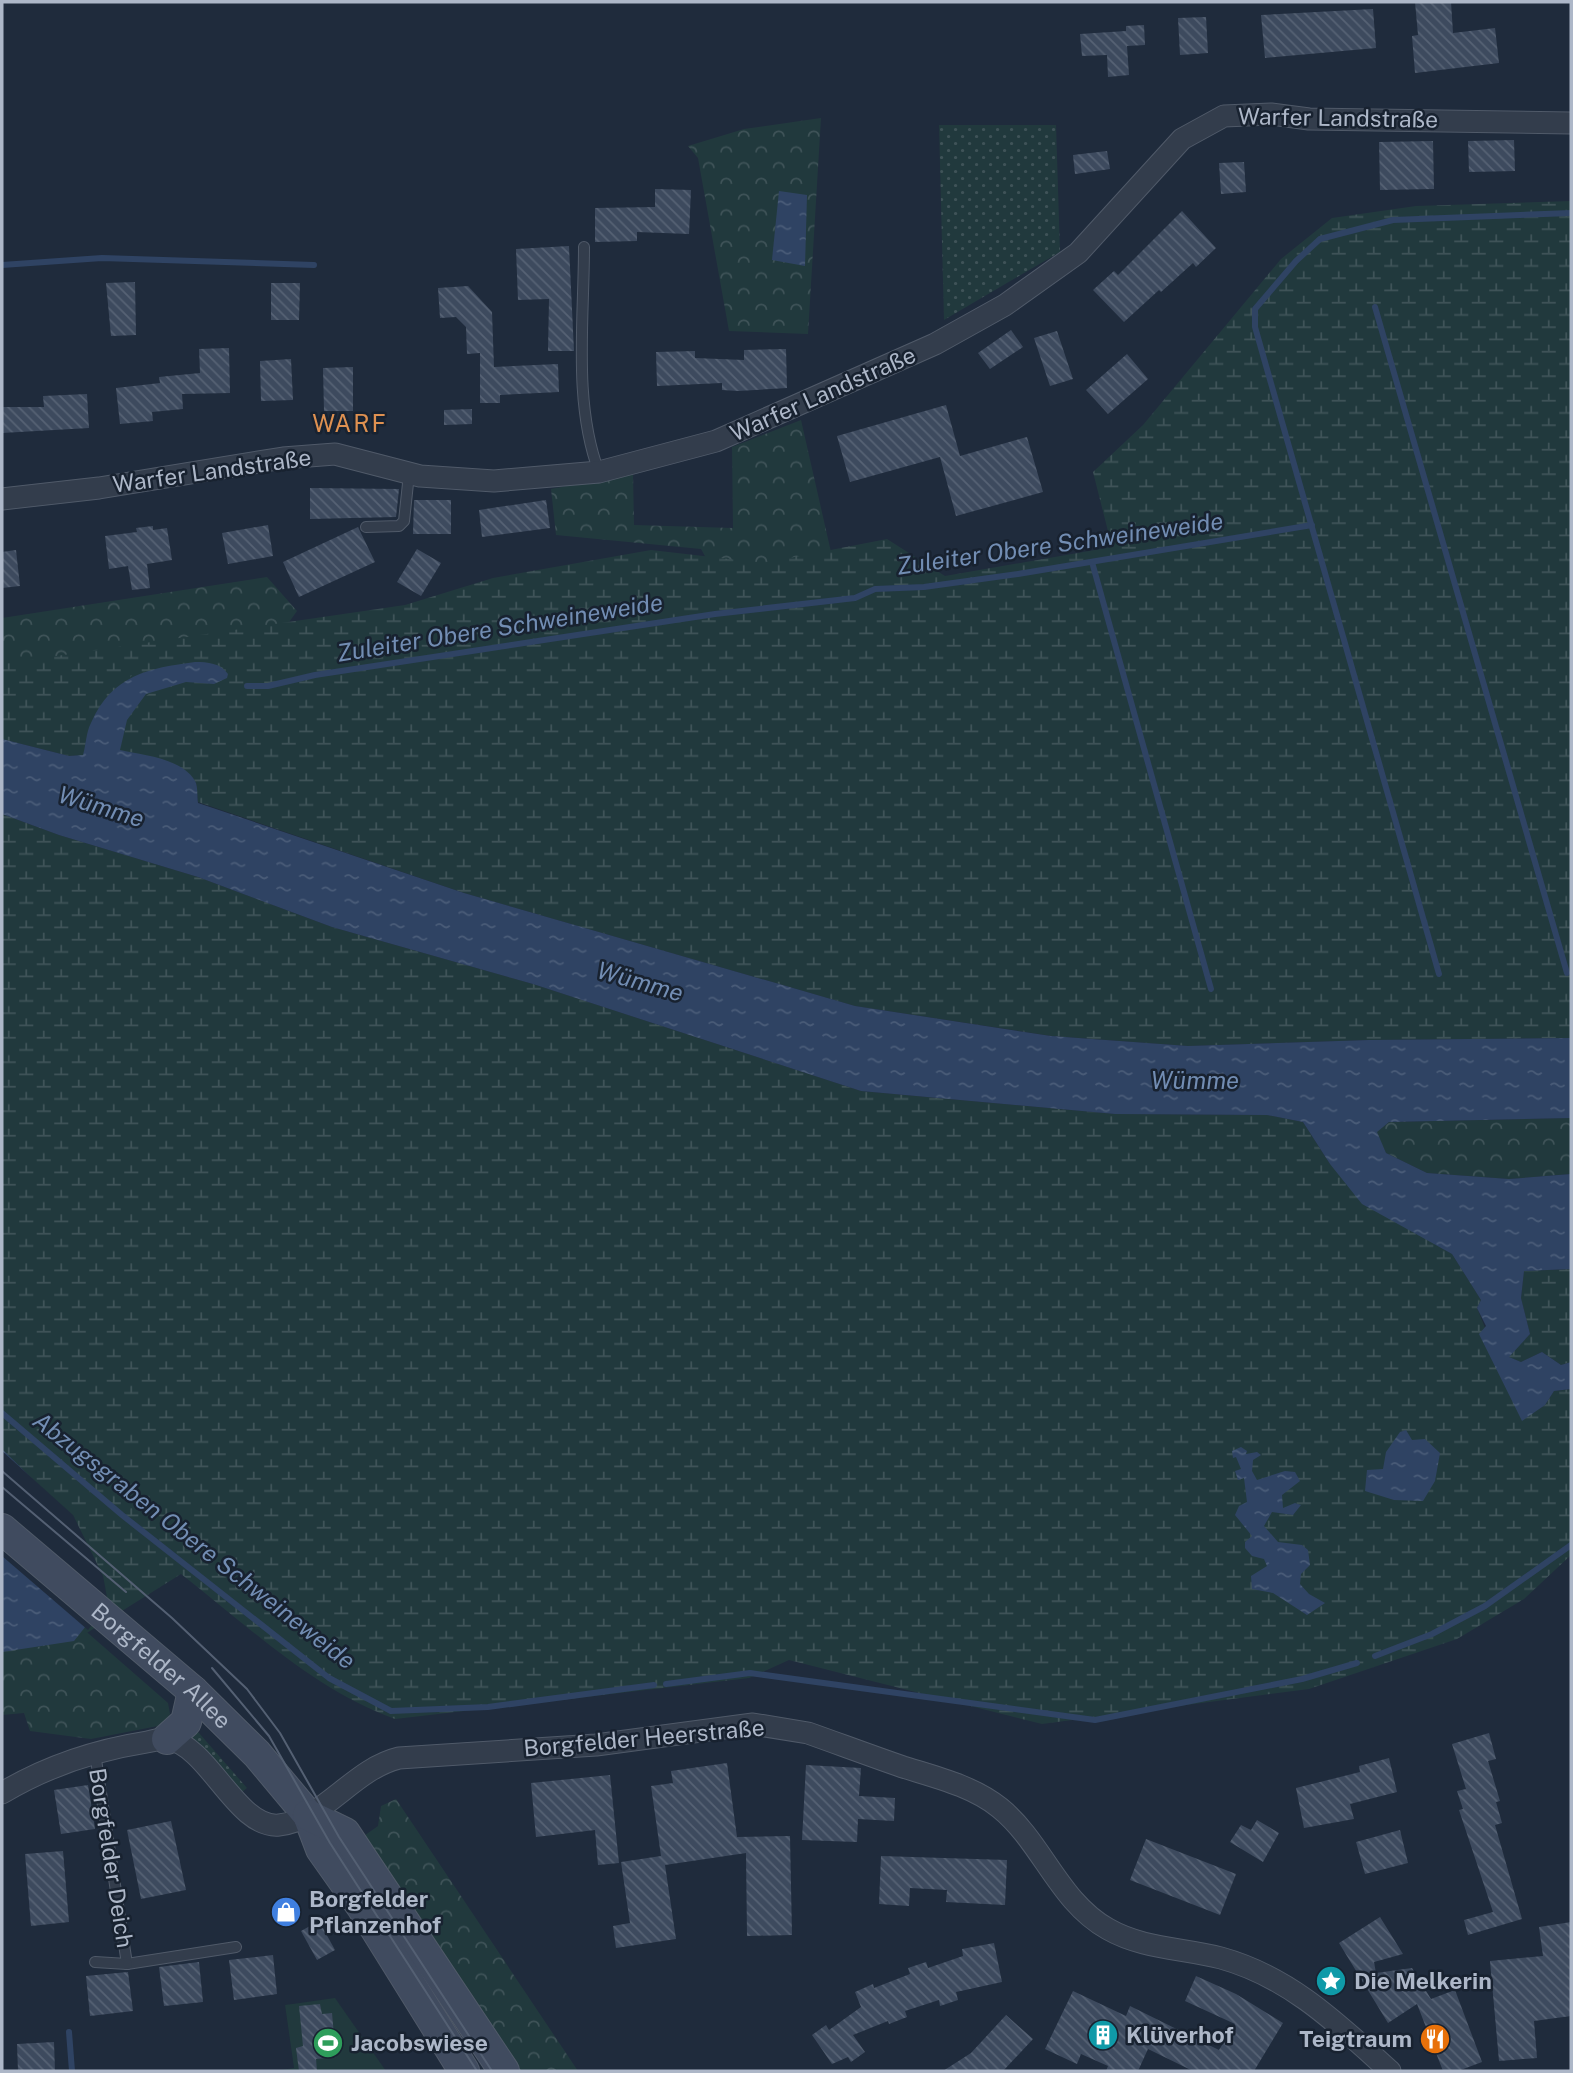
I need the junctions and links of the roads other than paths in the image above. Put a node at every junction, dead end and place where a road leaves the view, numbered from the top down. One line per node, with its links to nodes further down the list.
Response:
1 (1571, 123): 3 (street, Warfer Landstraße)
2 (584, 247): 3 (lane)
3 (599, 472): 4 (street, Warfer Landstraße)
4 (409, 474): 5 (street, Warfer Landstraße); 6 (lane)
5 (2, 499)
6 (366, 527)
7 (2, 1529): 8 (main road, Borgfelder Allee)
8 (193, 1691): 9 (main road); 12 (main road, Borgfelder Allee)
9 (167, 1739): 10 (street, Borgfelder Deich); 12 (street)
10 (94, 1753): 11 (street, Borgfelder Deich); 15 (lane, Borgfelder Deich)
11 (2, 1793)
12 (308, 1815): 16 (main road, Borgfelder Allee); 17 (main road, Borgfelder Allee); 18 (street, Borgfelder Heerstraße)
13 (236, 1947): 15 (lane, Borgfelder Deich)
14 (95, 1962): 15 (lane, Borgfelder Deich)
15 (127, 1964)
16 (464, 2071)
17 (504, 2071)
18 (1390, 2071)

